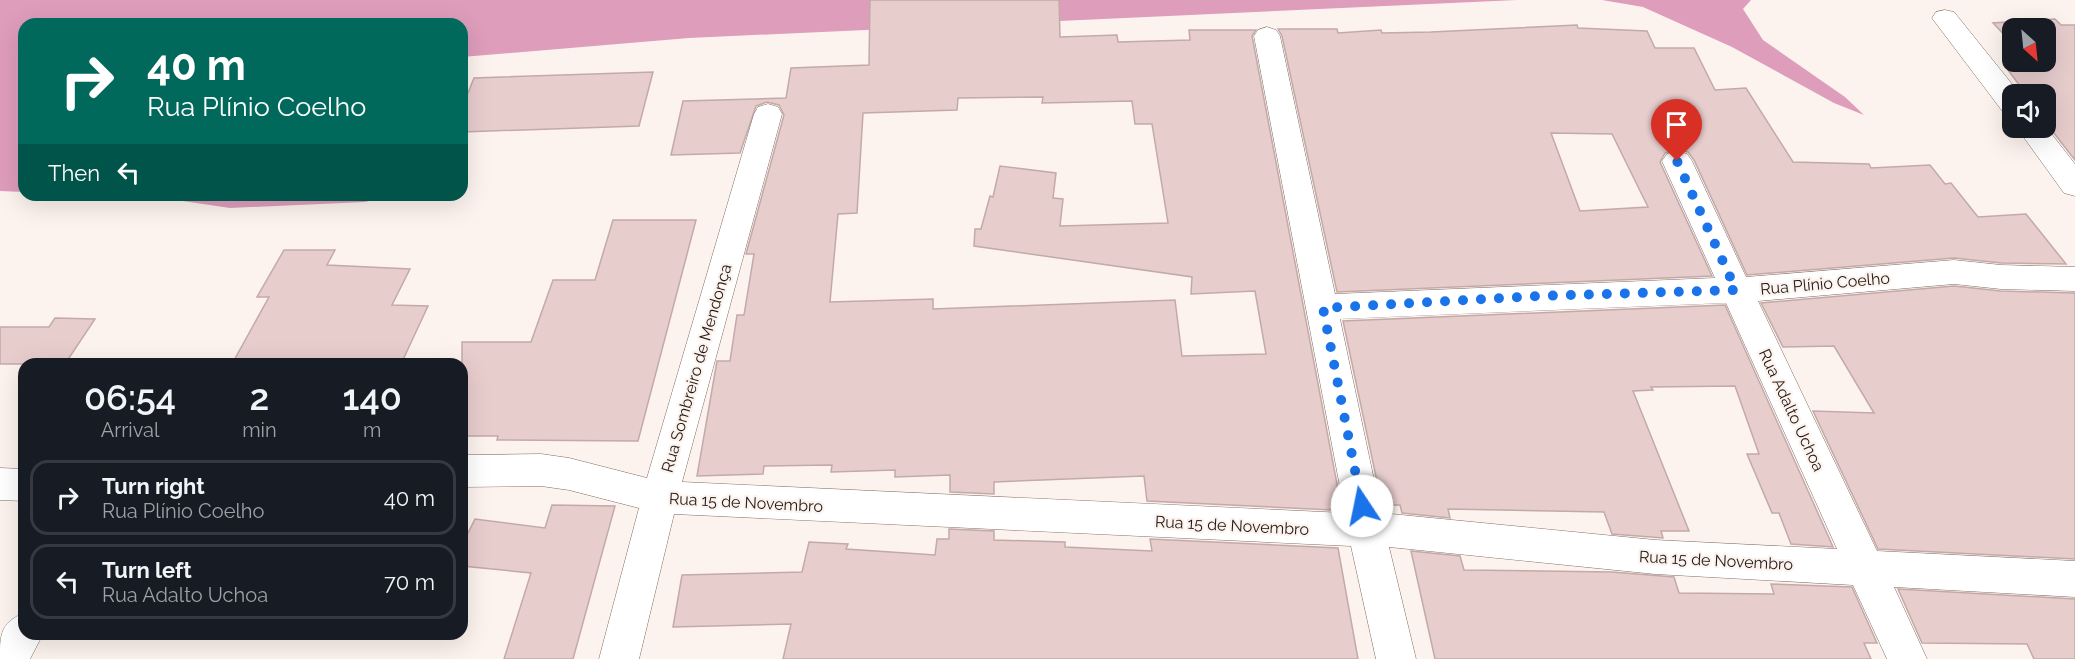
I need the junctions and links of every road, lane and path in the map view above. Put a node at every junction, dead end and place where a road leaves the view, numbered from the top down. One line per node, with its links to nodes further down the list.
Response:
1 (1945, 18): 3 (street)
2 (1267, 36): 10 (street)
3 (2002, 91)
4 (768, 114): 14 (street, Rua Sombreiro de Mendonça)
5 (2039, 138): 7 (street)
6 (1677, 161): 9 (street, Rua Adalto Uchoa)
7 (2075, 185)
8 (2075, 279): 9 (street, Rua Plínio Coelho)
9 (1736, 290): 10 (street, Rua Plínio Coelho); 16 (street, Rua Adalto Uchoa)
10 (1323, 308): 15 (street)
11 (468, 471): 14 (street, Rua 15 de Novembro)
12 (0, 484): 13 (street)
13 (18, 485)
14 (660, 497): 15 (street, Rua 15 de Novembro); 20 (street, Rua Sombreiro de Mendonça)
15 (1366, 528): 16 (street, Rua 15 de Novembro); 21 (street)
16 (1866, 568): 17 (street, Rua 15 de Novembro); 22 (street, Rua Adalto Uchoa)
17 (2075, 579)
18 (19, 640): 19 (street)
19 (8, 659)
20 (619, 659)
21 (1396, 659)
22 (1907, 659)

